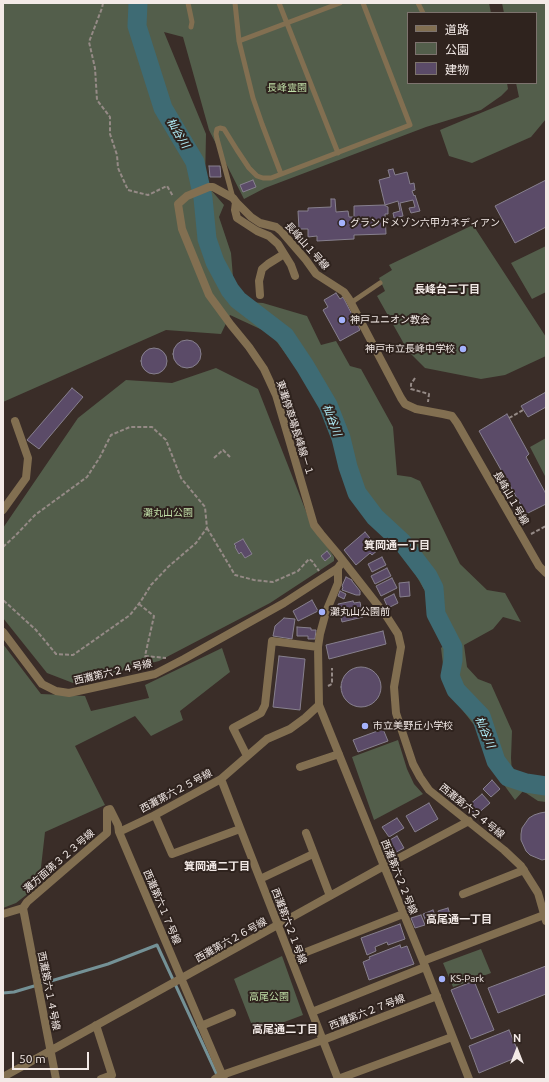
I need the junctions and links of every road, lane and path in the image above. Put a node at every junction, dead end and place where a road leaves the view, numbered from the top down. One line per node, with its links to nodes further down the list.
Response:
1 (103, 3): 15 (path)
2 (188, 3): 10 (lane)
3 (235, 3): 11 (lane)
4 (279, 3): 9 (lane)
5 (340, 3): 9 (lane)
6 (363, 3): 12 (lane)
7 (418, 3): 8 (lane)
8 (422, 12)
9 (287, 23): 11 (lane); 12 (lane)
10 (191, 27)
11 (239, 41): 13 (lane)
12 (338, 153): 13 (lane)
13 (281, 174): 14 (lane, 長峰山１号線)
14 (235, 200): 15 (street); 16 (street); 20 (street, 長峰山１号線)
15 (178, 204): 29 (street, 東灘停車場長峰線－１)
16 (284, 254): 17 (street); 19 (street)
17 (294, 276)
18 (380, 283): 20 (lane)
19 (260, 295)
20 (351, 304): 23 (street, 長峰山１号線)
21 (415, 378): 23 (path)
22 (523, 410): 24 (path)
23 (427, 411): 32 (street, 長峰山１号線)
24 (509, 418)
25 (14, 421): 28 (street)
26 (230, 457): 27 (path)
27 (214, 458)
28 (3, 510)
29 (314, 525): 34 (street, 西灘第六２４号線)
30 (546, 526): 32 (path)
31 (207, 528): 33 (path); 35 (path); 39 (path)
32 (523, 539): 37 (street, 長峰山１号線)
33 (3, 546)
34 (343, 560): 36 (street, 西灘第六２４号線); 49 (street, 西灘第六２４号線)
35 (317, 568)
36 (338, 568): 40 (street, 西灘第六２４号線); 41 (street)
37 (546, 573)
38 (3, 600): 39 (path)
39 (139, 604): 42 (path)
40 (3, 632)
41 (318, 647): 43 (street); 45 (street)
42 (168, 658)
43 (319, 705): 44 (street, 西灘第六２２号線); 45 (street, 西灘第六２５号線)
44 (339, 754): 46 (street); 54 (street, 西灘第六２２号線)
45 (247, 756): 47 (street, 西灘第六２５号線)
46 (300, 767)
47 (221, 779): 48 (street, 西灘第六２５号線); 50 (street, 西灘第六２１号線)
48 (155, 815): 50 (street); 51 (street, 西灘第六２５号線)
49 (469, 821): 54 (street, 西灘第六２６号線); 55 (street, 西灘第六２４号線)
50 (240, 830): 56 (street, 西灘第六２１号線)
51 (118, 832): 59 (street, 灘方面第３２３号線); 66 (street, 西灘第六１７号線)
52 (306, 833): 53 (street)
53 (313, 854): 56 (street); 58 (street)
54 (384, 866): 58 (street, 西灘第六２６号線); 61 (street, 西灘第六２２号線)
55 (524, 870): 57 (street); 62 (street, 西灘第六２４号線)
56 (260, 880): 63 (street, 西灘第六２１号線)
57 (463, 894)
58 (330, 896): 63 (street, 西灘第六２６号線)
59 (23, 908): 60 (street); 74 (street, 西灘第六１４号線)
60 (3, 914)
61 (404, 914): 64 (street); 65 (street, 西灘第六２２号線)
62 (545, 918): 65 (street)
63 (278, 925): 64 (street, 西灘第六２１号線); 66 (street, 西灘第六２６号線)
64 (291, 958): 68 (street, 西灘第六２１号線)
65 (424, 964): 67 (street, 西灘第六２２号線); 68 (street)
66 (181, 978): 70 (street, 西灘第六２６号線); 71 (street, 西灘第六１７号線)
67 (437, 996): 72 (street, 西灘第六２２号線); 73 (street, 西灘第六２７号線)
68 (312, 1012): 73 (street, 西灘第六２１号線)
69 (232, 1013): 71 (street)
70 (96, 1025): 74 (street, 西灘第六２６号線); 79 (street)
71 (201, 1026): 76 (street, 西灘第六１７号線)
72 (452, 1036): 77 (street, 西灘第六２２号線); 80 (street)
73 (323, 1040): 76 (street, 西灘第六２７号線); 80 (street, 西灘第六２１号線)
74 (50, 1050): 75 (street, 西灘第六２６号線); 78 (street, 西灘第六１４号線)
75 (3, 1077)
76 (220, 1078)
77 (466, 1078)
78 (56, 1079)
79 (101, 1079)
80 (338, 1079)

